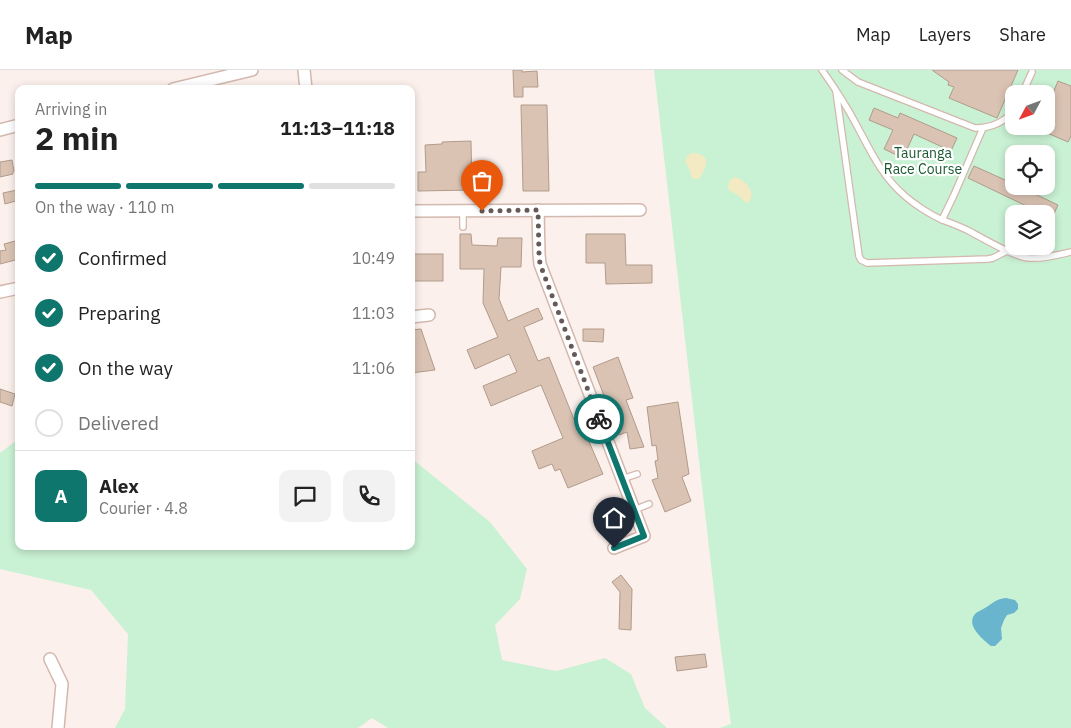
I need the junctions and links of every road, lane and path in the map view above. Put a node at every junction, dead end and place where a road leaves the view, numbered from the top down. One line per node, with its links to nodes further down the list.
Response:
1 (252, 70): 6 (street)
2 (304, 70): 7 (street)
3 (822, 70): 9 (lane)
4 (842, 70): 12 (lane)
5 (1032, 72): 8 (lane)
6 (190, 85)
7 (306, 85)
8 (1026, 85)
9 (836, 89): 18 (lane); 21 (lane)
10 (1005, 119): 12 (lane)
11 (15, 126): 13 (street)
12 (983, 128): 18 (lane)
13 (0, 130)
14 (415, 210): 17 (street)
15 (538, 210): 16 (street); 17 (street); 29 (street)
16 (640, 210)
17 (463, 211): 19 (lane)
18 (942, 220): 20 (lane)
19 (462, 227)
20 (1005, 250)
21 (1005, 252)
22 (1071, 252): 23 (lane)
23 (1019, 255)
24 (15, 289): 25 (street)
25 (0, 292)
26 (429, 315): 27 (street)
27 (415, 317)
28 (637, 474): 29 (lane)
29 (622, 479): 31 (street)
30 (649, 504): 31 (lane)
31 (634, 510): 32 (street)
32 (614, 548)
33 (50, 659): 34 (street)
34 (58, 728)

